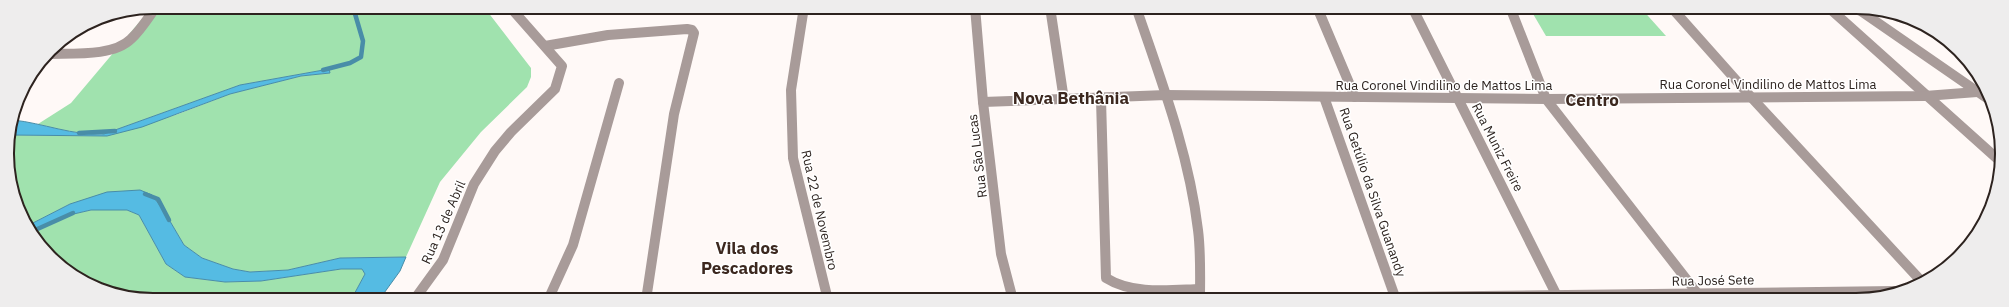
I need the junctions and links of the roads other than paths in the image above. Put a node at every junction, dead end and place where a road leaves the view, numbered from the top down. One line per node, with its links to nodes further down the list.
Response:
1 (150, 14): 14 (street)
2 (516, 14): 13 (street, Rua 13 de Abril)
3 (803, 14): 34 (street, Rua 22 de Novembro)
4 (977, 14): 27 (street, Rua São Lucas)
5 (1051, 14): 26 (street)
6 (1138, 14): 18 (street)
7 (1320, 14): 21 (street)
8 (1416, 14): 23 (street, Rua Muniz Freire)
9 (1513, 14): 25 (street)
10 (1677, 14): 22 (street)
11 (1836, 14): 19 (street)
12 (1865, 14): 16 (street)
13 (545, 46): 31 (street, Rua 13 de Abril); 33 (street)
14 (58, 53)
15 (619, 83): 32 (street)
16 (1977, 92): 17 (street); 19 (street, Rua Coronel Vindilino de Mattos Lima)
17 (1981, 94)
18 (1166, 95): 20 (street, Rua Coronel Vindilino de Mattos Lima); 24 (street, Rua Coronel Vindilino de Mattos Lima); 37 (street)
19 (1925, 96): 22 (street, Rua Coronel Vindilino de Mattos Lima); 28 (street)
20 (1324, 97): 21 (street, Rua Coronel Vindilino de Mattos Lima); 38 (street, Rua Getúlio da Silva Guanandy)
21 (1354, 97): 23 (street, Rua Coronel Vindilino de Mattos Lima)
22 (1751, 97): 25 (street, Rua Coronel Vindilino de Mattos Lima); 29 (street)
23 (1458, 98): 25 (street, Rua Coronel Vindilino de Mattos Lima); 39 (street, Rua Muniz Freire)
24 (1101, 99): 26 (street, Rua Coronel Vindilino de Mattos Lima); 36 (street)
25 (1546, 99): 40 (street)
26 (1064, 100): 27 (street, Rua Coronel Vindilino de Mattos Lima)
27 (984, 102): 35 (street, Rua São Lucas)
28 (1995, 157)
29 (1918, 278)
30 (1873, 292): 41 (street, Rua José Sete)
31 (419, 293)
32 (551, 293)
33 (647, 293)
34 (826, 293)
35 (1011, 293)
36 (1189, 293)
37 (1200, 293)
38 (1394, 293)
39 (1556, 293)
40 (1697, 293)
41 (1831, 293)

